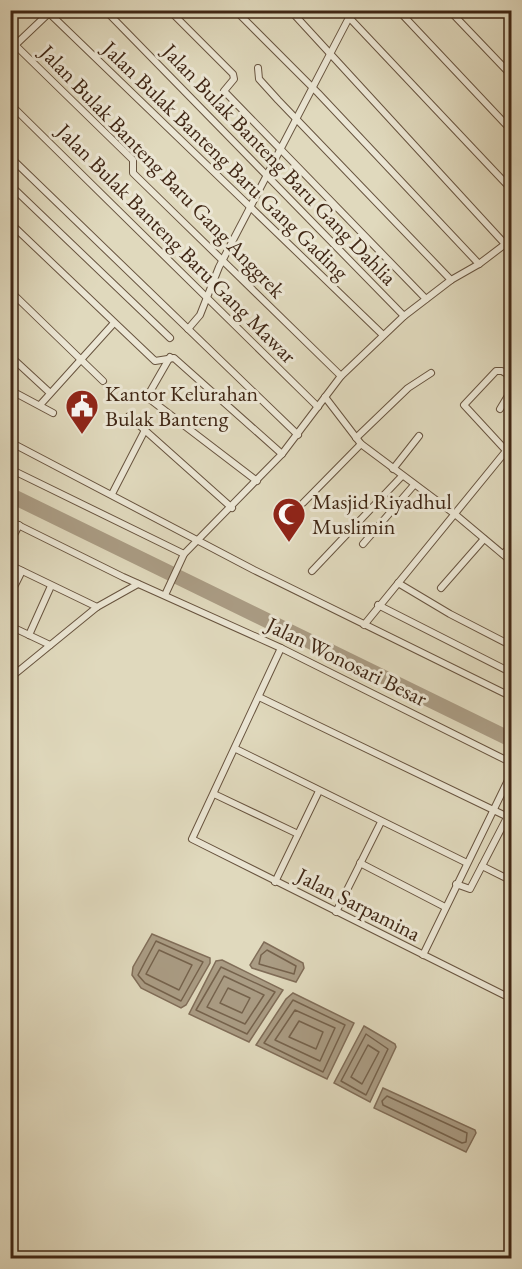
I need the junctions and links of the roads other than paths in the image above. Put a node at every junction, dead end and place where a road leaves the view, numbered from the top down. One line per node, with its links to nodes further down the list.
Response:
1 (105, 10): 23 (street, Jalan Bulak Banteng Baru Gang Dahlia)
2 (170, 10): 21 (street)
3 (235, 10): 17 (street)
4 (290, 10): 14 (street)
5 (342, 10): 11 (street)
6 (353, 10): 11 (street)
7 (398, 10): 20 (street)
8 (449, 10): 16 (street)
9 (49, 11): 13 (street); 26 (street, Jalan Bulak Banteng Baru Gang Gading)
10 (503, 11): 12 (street)
11 (349, 18): 14 (street); 25 (street)
12 (512, 21)
13 (12, 45): 32 (street, Jalan Bulak Banteng Baru Gang Anggrek)
14 (330, 53): 17 (street); 31 (street)
15 (258, 68): 19 (street)
16 (512, 76)
17 (313, 88): 19 (street); 33 (street)
18 (10, 104): 36 (street, Jalan Bulak Banteng Baru Gang Mawar)
19 (296, 120): 21 (street); 34 (street)
20 (512, 131)
21 (281, 152): 23 (street); 37 (street)
22 (10, 157): 40 (street)
23 (267, 177): 26 (street); 38 (street, Jalan Bulak Banteng Baru Gang Dahlia)
24 (10, 185): 42 (street)
25 (512, 190)
26 (250, 208): 32 (street); 41 (street, Jalan Bulak Banteng Baru Gang Gading)
27 (10, 223): 28 (street)
28 (17, 230): 29 (street); 39 (street)
29 (10, 237)
30 (512, 239): 31 (street)
31 (505, 244): 33 (street)
32 (223, 262): 36 (street); 47 (street, Jalan Bulak Banteng Baru Gang Anggrek)
33 (479, 264): 34 (street)
34 (451, 279): 37 (street)
35 (10, 291): 45 (street)
36 (206, 297): 40 (street); 55 (street, Jalan Bulak Banteng Baru Gang Mawar)
37 (426, 299): 38 (street)
38 (404, 316): 41 (street)
39 (114, 323): 44 (street); 45 (street)
40 (188, 329): 60 (street)
41 (382, 334): 47 (street)
42 (170, 338)
43 (10, 356): 52 (street)
44 (170, 357): 66 (street); 71 (street)
45 (80, 359): 49 (street); 52 (street)
46 (431, 373): 62 (street)
47 (341, 376): 53 (street)
48 (512, 377): 65 (street)
49 (103, 381)
50 (512, 389): 56 (street)
51 (10, 390): 54 (street)
52 (49, 392): 54 (street)
53 (326, 399): 55 (street); 62 (street)
54 (40, 405): 57 (street)
55 (318, 407): 60 (street)
56 (500, 409)
57 (53, 412)
58 (129, 416): 59 (street)
59 (145, 430): 73 (street); 75 (street)
60 (298, 435): 66 (street)
61 (419, 436): 69 (street)
62 (356, 438): 64 (street)
63 (10, 442): 73 (street)
64 (361, 444): 69 (street); 74 (street)
65 (506, 451): 67 (street); 76 (street)
66 (282, 454): 71 (street)
67 (512, 457)
68 (10, 469): 85 (street)
69 (393, 470): 70 (street)
70 (402, 476): 72 (street); 89 (street)
71 (257, 481): 75 (street)
72 (414, 485): 76 (street); 82 (street)
73 (112, 494): 80 (street)
74 (303, 503)
75 (232, 508): 80 (street)
76 (456, 514): 79 (street); 90 (street)
77 (10, 521): 78 (street, Jalan Wonosari Besar)
78 (19, 525): 81 (street); 91 (street, Jalan Wonosari Besar)
79 (484, 539): 84 (street); 93 (street)
80 (197, 540): 85 (street); 98 (street)
81 (10, 543)
82 (363, 544)
83 (512, 545): 84 (street)
84 (503, 554): 86 (street)
85 (183, 556): 95 (street)
86 (512, 562)
87 (10, 565): 88 (street)
88 (22, 571): 92 (street); 94 (street)
89 (312, 571)
90 (398, 582): 96 (street); 102 (street)
91 (138, 584): 95 (street, Jalan Wonosari Besar); 97 (street)
92 (51, 586): 97 (street); 100 (street)
93 (441, 588)
94 (10, 595)
95 (165, 595): 103 (street, Jalan Wonosari Besar)
96 (378, 605): 98 (street); 104 (street)
97 (97, 607): 101 (street)
98 (364, 625): 107 (street)
99 (10, 626): 100 (street)
100 (29, 635): 101 (street)
101 (50, 645): 105 (street)
102 (512, 646)
103 (281, 648): 106 (street); 109 (street, Jalan Wonosari Besar)
104 (512, 673)
105 (10, 678)
106 (259, 697): 108 (street); 114 (street)
107 (512, 697)
108 (236, 749): 111 (street); 112 (street)
109 (512, 763)
110 (512, 772): 114 (street)
111 (319, 791): 116 (street); 117 (street)
112 (214, 794): 117 (street); 124 (street, Jalan Sarpamina)
113 (512, 808): 115 (street)
114 (493, 810): 115 (street); 118 (street)
115 (509, 818): 119 (street)
116 (381, 822): 120 (street); 121 (street)
117 (298, 834): 124 (street)
118 (481, 835): 119 (street); 121 (street)
119 (494, 841): 122 (street)
120 (360, 863): 126 (street); 127 (street)
121 (467, 863): 125 (street)
122 (482, 866): 123 (street); 125 (street)
123 (512, 881)
124 (275, 882): 127 (street, Jalan Sarpamina)
125 (456, 884): 126 (street)
126 (445, 907): 128 (street)
127 (336, 912): 128 (street, Jalan Sarpamina)
128 (423, 955): 129 (street, Jalan Sarpamina)
129 (512, 999)

